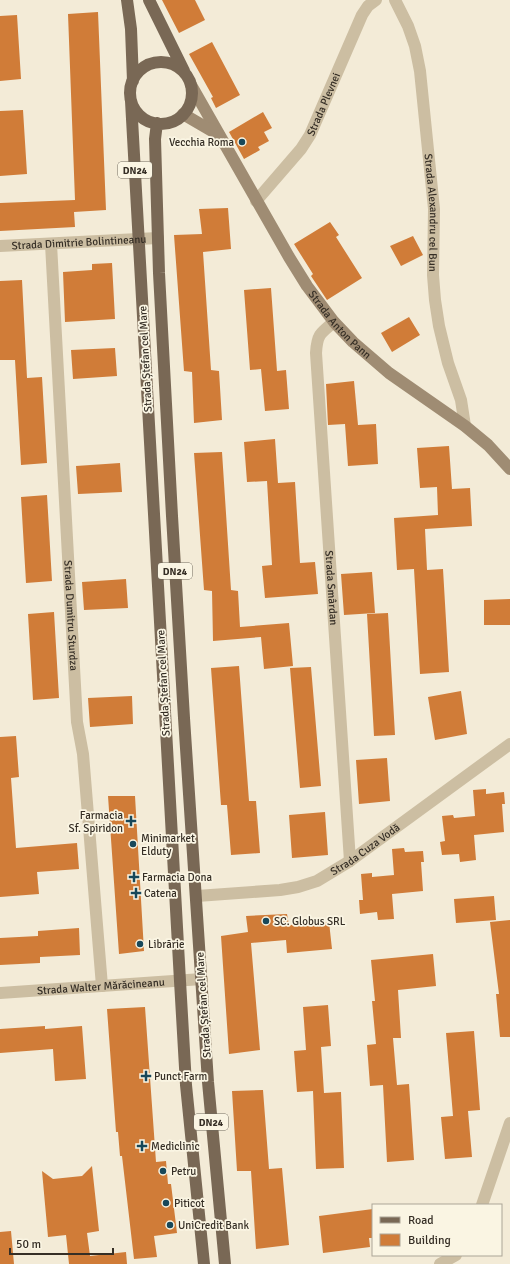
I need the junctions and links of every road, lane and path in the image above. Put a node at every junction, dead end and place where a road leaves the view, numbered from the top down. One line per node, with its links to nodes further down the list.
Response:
1 (127, 0): 6 (main road)
2 (148, 0): 5 (main road)
3 (376, 0): 12 (street, Strada Plevnei)
4 (396, 0): 18 (street, Strada Alexandru cel Bun)
5 (184, 72): 6 (main road); 7 (main road)
6 (133, 81): 8 (main road)
7 (191, 85): 9 (main road); 11 (main road, Strada Anton Pann)
8 (131, 101): 10 (main road); 14 (main road, Strada Ștefan cel Mare / DN24)
9 (183, 114): 10 (main road); 11 (main road)
10 (157, 123): 13 (main road, Strada Ștefan cel Mare / DN24)
11 (220, 136): 12 (main road, Strada Anton Pann)
12 (256, 201): 17 (main road, Strada Anton Pann)
13 (158, 238): 14 (street, Strada Dimitrie Bolintineanu); 22 (main road, Strada Ștefan cel Mare / DN24)
14 (138, 239): 15 (street, Strada Dimitrie Bolintineanu); 24 (main road, Strada Ștefan cel Mare / DN24)
15 (51, 244): 16 (street, Strada Dimitrie Bolintineanu); 25 (street, Strada Dumitru Sturdza)
16 (0, 246)
17 (334, 322): 18 (main road, Strada Anton Pann); 21 (street, Strada Smârdan)
18 (465, 426): 19 (main road, Strada Anton Pann)
19 (510, 469)
20 (510, 744): 21 (street, Strada Cuza Vodă)
21 (350, 861): 22 (street, Strada Cuza Vodă)
22 (196, 896): 23 (main road, Strada Ștefan cel Mare / DN24)
23 (202, 979): 24 (street, Strada Walter Mărăcineanu); 31 (main road, Strada Ștefan cel Mare / DN24)
24 (180, 981): 25 (street, Strada Walter Mărăcineanu); 30 (main road, Strada Ștefan cel Mare / DN24)
25 (102, 986): 26 (street, Strada Walter Mărăcineanu)
26 (0, 993)
27 (510, 1123): 28 (street)
28 (482, 1204)
29 (454, 1256): 32 (street)
30 (204, 1264)
31 (225, 1264)
32 (440, 1264)

